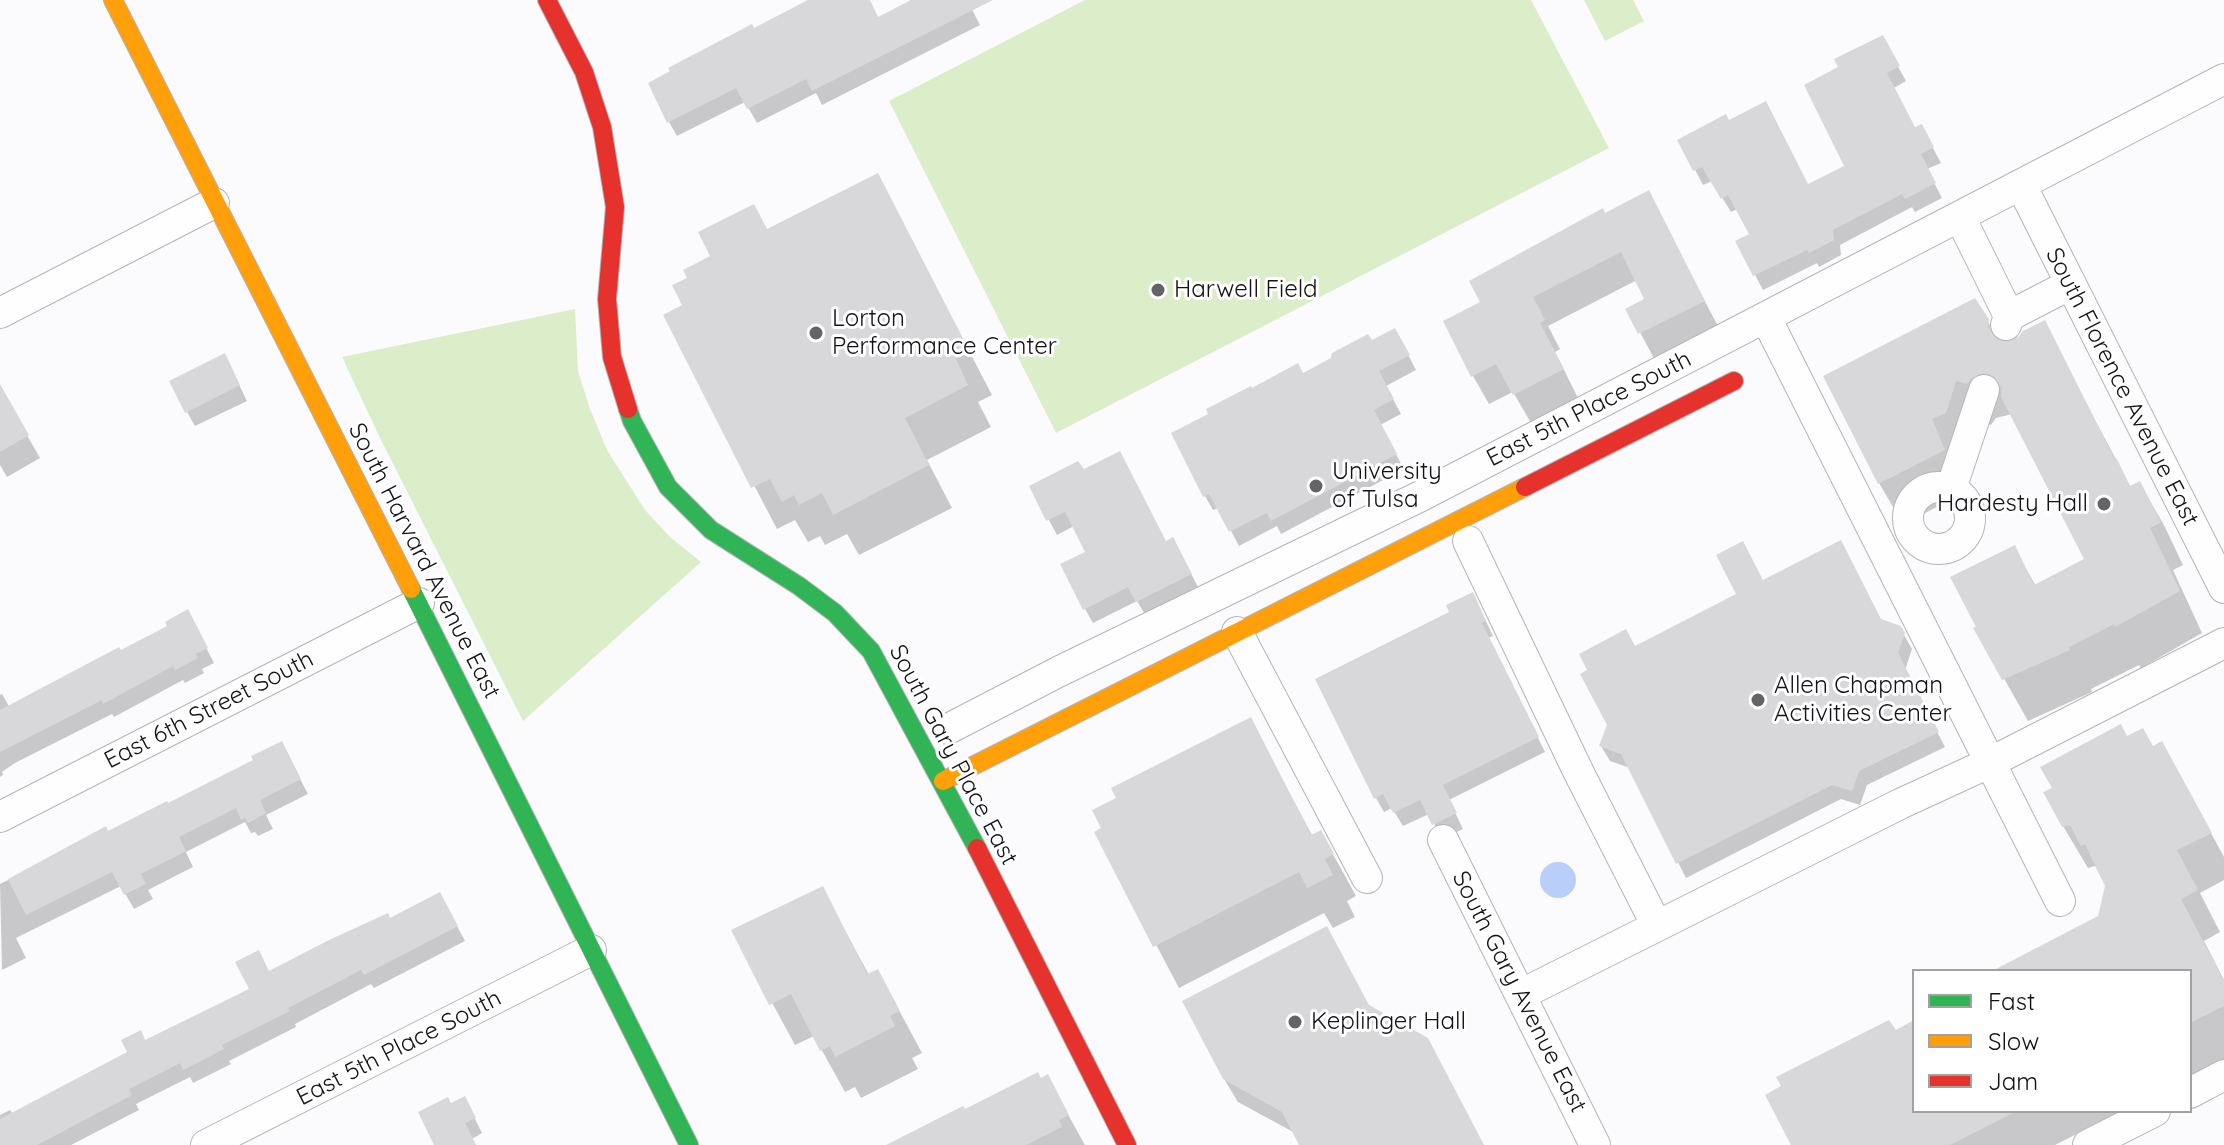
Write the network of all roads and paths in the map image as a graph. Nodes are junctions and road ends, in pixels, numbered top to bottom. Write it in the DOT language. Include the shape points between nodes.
graph roads {
  1 [pos="113,0"];
  2 [pos="555,3"];
  3 [pos="2224,79"];
  4 [pos="2021,185"];
  5 [pos="214,203"];
  6 [pos="1960,217"];
  7 [pos="2071,284"];
  8 [pos="0,313"];
  9 [pos="1766,318"];
  10 [pos="1734,381"];
  11 [pos="1984,390"];
  12 [pos="1951,489"];
  13 [pos="1911,534"];
  14 [pos="1468,541"];
  15 [pos="1882,550"];
  16 [pos="2224,588"];
  17 [pos="419,603"];
  18 [pos="1237,632"];
  19 [pos="2224,643"];
  20 [pos="948,729"];
  21 [pos="1989,763"];
  22 [pos="943,781"];
  23 [pos="0,817"];
  24 [pos="1443,840"];
  25 [pos="1367,878"];
  26 [pos="2060,901"];
  27 [pos="1657,926"];
  28 [pos="591,950"];
  29 [pos="1520,995"];
  30 [pos="2224,1075"];
  31 [pos="2192,1092"];
  32 [pos="2151,1113"];
  33 [pos="221,1142"];
  34 [pos="689,1145"];
  35 [pos="1127,1145"];
  36 [pos="1595,1145"];
  37 [pos="2088,1145"];
  1 -- 5 [label="street, South Harvard Avenue East"];
  2 -- 22 [label="street, South Gary Place East" via="594,98 611,167 615,207 607,299 610,342 632,421 668,487 711,530 835,613 871,651"];
  3 -- 4 [label="street, East 5th Place South"];
  4 -- 6 [label="street, East 5th Place South"];
  4 -- 7 [label="street, South Florence Avenue East"];
  5 -- 8 [label="street"];
  5 -- 17 [label="street, South Harvard Avenue East"];
  6 -- 7 [label="street" via="2008,320"];
  6 -- 9 [label="street, East 5th Place South"];
  7 -- 16 [label="street, South Florence Avenue East"];
  9 -- 15 [label="street"];
  9 -- 20 [label="street, East 5th Place South" via="1421,496"];
  10 -- 18 [label="street, East 5th Place South"];
  11 -- 12 [label="street"];
  12 -- 13 [label="street" via="1932,487 1915,497 1907,515"];
  12 -- 13 [label="street" via="1967,504 1966,535 1938,550"];
  13 -- 15 [label="street"];
  14 -- 27 [label="street"];
  15 -- 21 [label="street"];
  17 -- 23 [label="street, East 6th Street South"];
  17 -- 28 [label="street, South Harvard Avenue East"];
  18 -- 22 [label="street, East 5th Place South"];
  18 -- 25 [label="street"];
  19 -- 21 [label="street"];
  21 -- 26 [label="street"];
  21 -- 27 [label="street"];
  22 -- 35 [label="street, South Gary Place East"];
  24 -- 29 [label="street, South Gary Avenue East"];
  27 -- 29 [label="street"];
  28 -- 33 [label="street, East 5th Place South"];
  28 -- 34 [label="street, South Harvard Avenue East"];
  29 -- 36 [label="street, South Gary Avenue East"];
  30 -- 31 [label="street"];
  32 -- 37 [label="street"];
}
